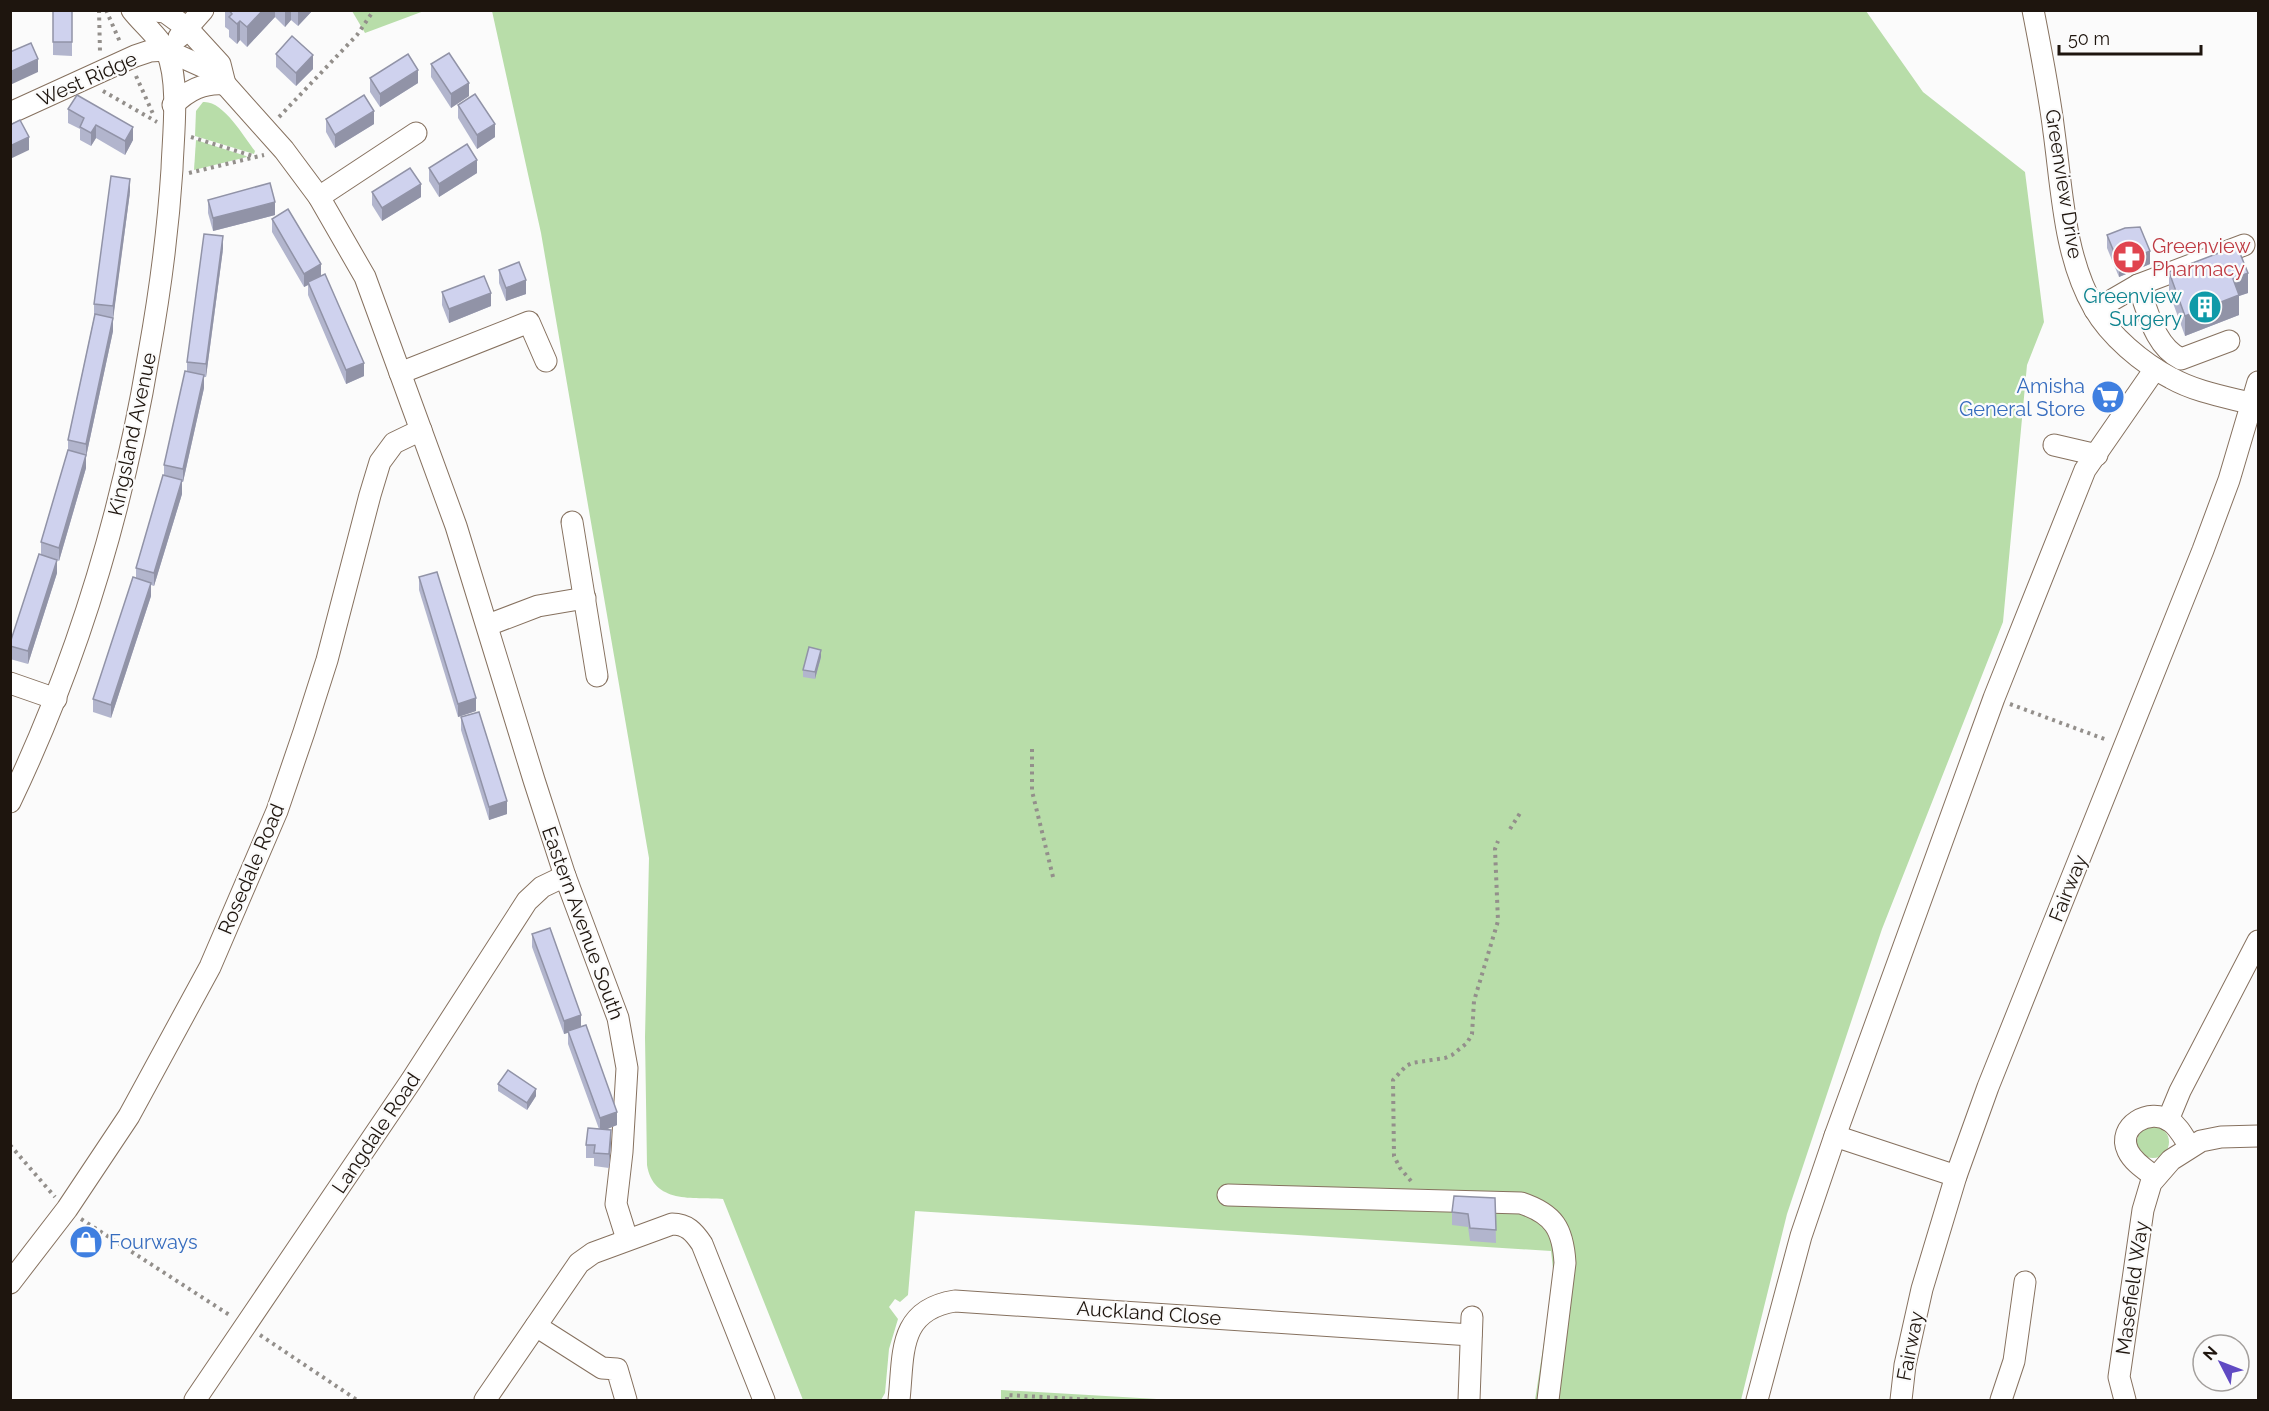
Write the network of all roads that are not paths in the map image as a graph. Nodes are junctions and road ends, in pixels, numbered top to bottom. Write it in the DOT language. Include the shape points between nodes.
graph roads {
  1 [pos="132,10"];
  2 [pos="145,10"];
  3 [pos="203,10"];
  4 [pos="2033,10"];
  5 [pos="187,28"];
  6 [pos="166,50"];
  7 [pos="225,84"];
  8 [pos="173,105"];
  9 [pos="10,113"];
  10 [pos="416,133"];
  11 [pos="319,197"];
  12 [pos="2244,245"];
  13 [pos="2138,285"];
  14 [pos="2095,310"];
  15 [pos="2229,341"];
  16 [pos="546,361"];
  17 [pos="2155,369"];
  18 [pos="400,373"];
  19 [pos="2259,382"];
  20 [pos="2253,404"];
  21 [pos="421,430"];
  22 [pos="2054,445"];
  23 [pos="2097,455"];
  24 [pos="572,522"];
  25 [pos="585,598"];
  26 [pos="488,625"];
  27 [pos="597,676"];
  28 [pos="10,683"];
  29 [pos="57,699"];
  30 [pos="10,802"];
  31 [pos="565,876"];
  32 [pos="2259,941"];
  33 [pos="2168,1120"];
  34 [pos="1835,1136"];
  35 [pos="2259,1136"];
  36 [pos="2190,1147"];
  37 [pos="1956,1176"];
  38 [pos="2155,1176"];
  39 [pos="1228,1195"];
  40 [pos="627,1239"];
  41 [pos="2025,1282"];
  42 [pos="10,1283"];
  43 [pos="536,1326"];
  44 [pos="195,1401"];
  45 [pos="486,1401"];
  46 [pos="626,1401"];
  47 [pos="764,1401"];
  48 [pos="899,1401"];
  49 [pos="1469,1401"];
  50 [pos="1548,1401"];
  51 [pos="1757,1401"];
  52 [pos="1900,1401"];
  53 [pos="2001,1401"];
  54 [pos="2125,1401"];
  1 -- 6 [label="street"];
  2 -- 5 [label="street" via="165,12"];
  3 -- 5 [label="street"];
  4 -- 14 [label="street, Greenview Drive" via="2066,221 2079,273"];
  5 -- 6 [label="street"];
  5 -- 7 [label="street" via="220,64"];
  6 -- 7 [label="street, Eastern Avenue South" via="206,69"];
  6 -- 8 [label="street, Kingsland Avenue" via="174,79"];
  6 -- 9 [label="street, West Ridge" via="135,56"];
  7 -- 8 [label="street" via="197,87"];
  7 -- 11 [label="street, Eastern Avenue South" via="284,150"];
  8 -- 29 [label="street, Kingsland Avenue" via="169,224 132,446 101,568"];
  10 -- 11 [label="street"];
  11 -- 18 [label="street, Eastern Avenue South" via="364,277"];
  12 -- 13 [label="street"];
  13 -- 14 [label="street"];
  13 -- 15 [label="street" via="2161,343 2171,354 2181,359"];
  14 -- 17 [label="street, Greenview Drive" via="2117,336"];
  16 -- 18 [label="street" via="529,322"];
  17 -- 20 [label="street, Greenview Drive" via="2186,385"];
  17 -- 23 [label="street"];
  18 -- 21 [label="street, Eastern Avenue South"];
  19 -- 20 [label="street, Fairway"];
  20 -- 37 [label="street, Fairway" via="2229,480"];
  21 -- 26 [label="street, Eastern Avenue South"];
  21 -- 42 [label="street, Rosedale Road" via="394,443 380,462 304,732 277,811 210,967 129,1116 67,1209"];
  22 -- 23 [label="street"];
  23 -- 34 [label="street" via="2085,470 1994,698"];
  24 -- 25 [label="street"];
  25 -- 26 [label="street" via="538,606"];
  25 -- 27 [label="street"];
  26 -- 31 [label="street, Eastern Avenue South"];
  28 -- 29 [label="street"];
  29 -- 30 [label="street, Kingsland Avenue"];
  31 -- 40 [label="street, Eastern Avenue South" via="618,1017 627,1068 616,1204"];
  31 -- 44 [label="street, Langdale Road" via="542,887 527,901"];
  32 -- 33 [label="street"];
  33 -- 36 [label="street"];
  33 -- 38 [label="street" via="2154,1115 2140,1119 2127,1137 2132,1157"];
  34 -- 37 [label="street"];
  34 -- 51 [label="street" via="1801,1236"];
  35 -- 36 [label="street, Masefield Way" via="2211,1139"];
  36 -- 38 [label="street, Masefield Way"];
  37 -- 52 [label="street, Fairway" via="1912,1326"];
  38 -- 54 [label="street, Masefield Way" via="2144,1201 2119,1377"];
  39 -- 50 [label="street" via="1521,1203 1536,1208 1557,1227 1564,1243 1565,1263"];
  40 -- 43 [label="street" via="593,1252 579,1263"];
  40 -- 47 [label="street" via="672,1224 684,1226 696,1235"];
  41 -- 53 [label="street" via="2014,1361"];
  43 -- 45 [label="street"];
  43 -- 46 [label="street" via="602,1368 618,1369"];
  48 -- 49 [label="street, Auckland Close" via="903,1352 914,1323 932,1307 955,1301 1471,1335"];
}
